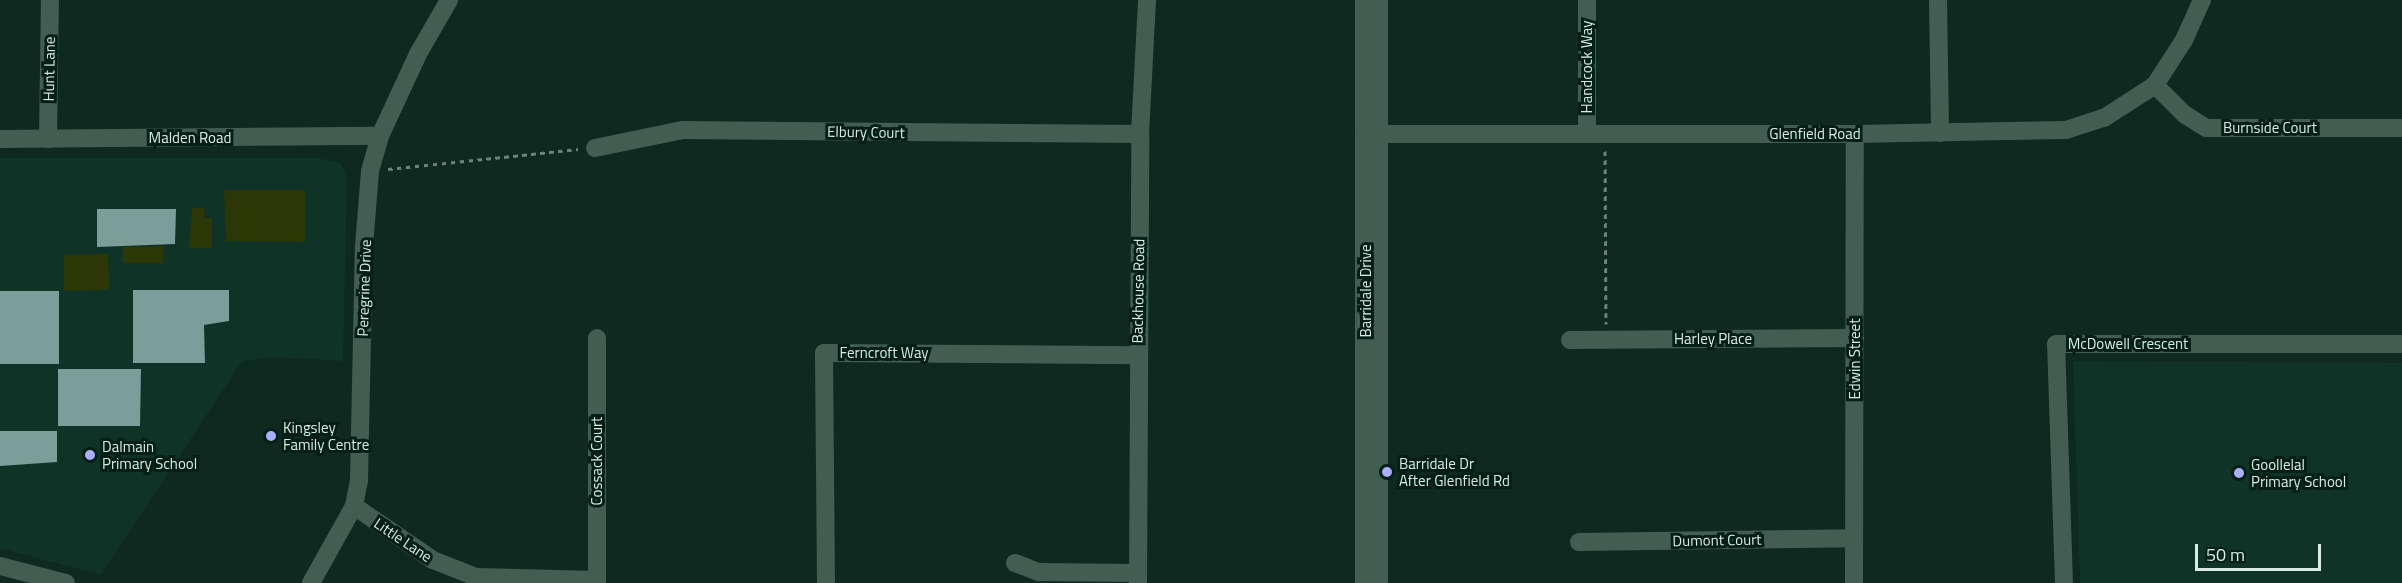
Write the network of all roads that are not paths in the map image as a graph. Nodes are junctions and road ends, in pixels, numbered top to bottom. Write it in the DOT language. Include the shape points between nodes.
graph roads {
  1 [pos="50,0"];
  2 [pos="449,0"];
  3 [pos="1147,0"];
  4 [pos="1364,0"];
  5 [pos="1379,0"];
  6 [pos="1587,0"];
  7 [pos="1938,0"];
  8 [pos="2197,2"];
  9 [pos="2155,85"];
  10 [pos="2402,128"];
  11 [pos="1940,133"];
  12 [pos="1140,134"];
  13 [pos="1373,134"];
  14 [pos="1596,134"];
  15 [pos="1855,134"];
  16 [pos="380,136"];
  17 [pos="0,139"];
  18 [pos="48,139"];
  19 [pos="595,148"];
  20 [pos="597,338"];
  21 [pos="1855,338"];
  22 [pos="1570,340"];
  23 [pos="2402,344"];
  24 [pos="1138,355"];
  25 [pos="354,507"];
  26 [pos="1854,538"];
  27 [pos="1579,542"];
  28 [pos="1015,563"];
  29 [pos="0,566"];
  30 [pos="1138,578"];
  31 [pos="597,582"];
  32 [pos="66,583"];
  33 [pos="311,583"];
  34 [pos="826,583"];
  35 [pos="1364,583"];
  36 [pos="1379,583"];
  37 [pos="1854,583"];
  38 [pos="2064,583"];
  1 -- 18 [label="street, Hunt Lane"];
  2 -- 16 [label="street, Peregrine Drive" via="418,54"];
  3 -- 12 [label="street, Backhouse Road"];
  4 -- 13 [label="street, Barridale Drive"];
  5 -- 13 [label="street, Barridale Drive"];
  6 -- 14 [label="street, Handcock Way"];
  7 -- 11 [label="street"];
  8 -- 9 [label="street, Glenfield Road" via="2184,40"];
  9 -- 10 [label="street, Burnside Court" via="2184,114 2206,128"];
  9 -- 11 [label="street, Glenfield Road" via="2103,118 2067,130"];
  11 -- 15 [label="street, Glenfield Road"];
  12 -- 19 [label="street, Elbury Court" via="683,130"];
  12 -- 24 [label="street, Backhouse Road"];
  13 -- 14 [label="street, Glenfield Road"];
  13 -- 35 [label="street, Barridale Drive"];
  13 -- 36 [label="street, Barridale Drive"];
  14 -- 15 [label="street, Glenfield Road"];
  15 -- 21 [label="street, Edwin Street"];
  16 -- 18 [label="street, Malden Road"];
  16 -- 25 [label="street, Peregrine Drive" via="370,171 364,246 359,480"];
  17 -- 18 [label="street, Malden Road"];
  20 -- 31 [label="street, Cossack Court"];
  21 -- 22 [label="street, Harley Place"];
  21 -- 26 [label="street, Edwin Street"];
  23 -- 38 [label="street, McDowell Crescent" via="2056,344"];
  24 -- 30 [label="street, Backhouse Road"];
  24 -- 34 [label="street, Ferncroft Way" via="824,353"];
  25 -- 31 [label="street, Little Lane" via="433,560 476,577"];
  25 -- 33 [label="street, Peregrine Drive"];
  26 -- 27 [label="street, Dumont Court"];
  26 -- 37 [label="street, Edwin Street"];
  28 -- 30 [label="street" via="1039,572"];
  29 -- 32 [label="street"];
}
